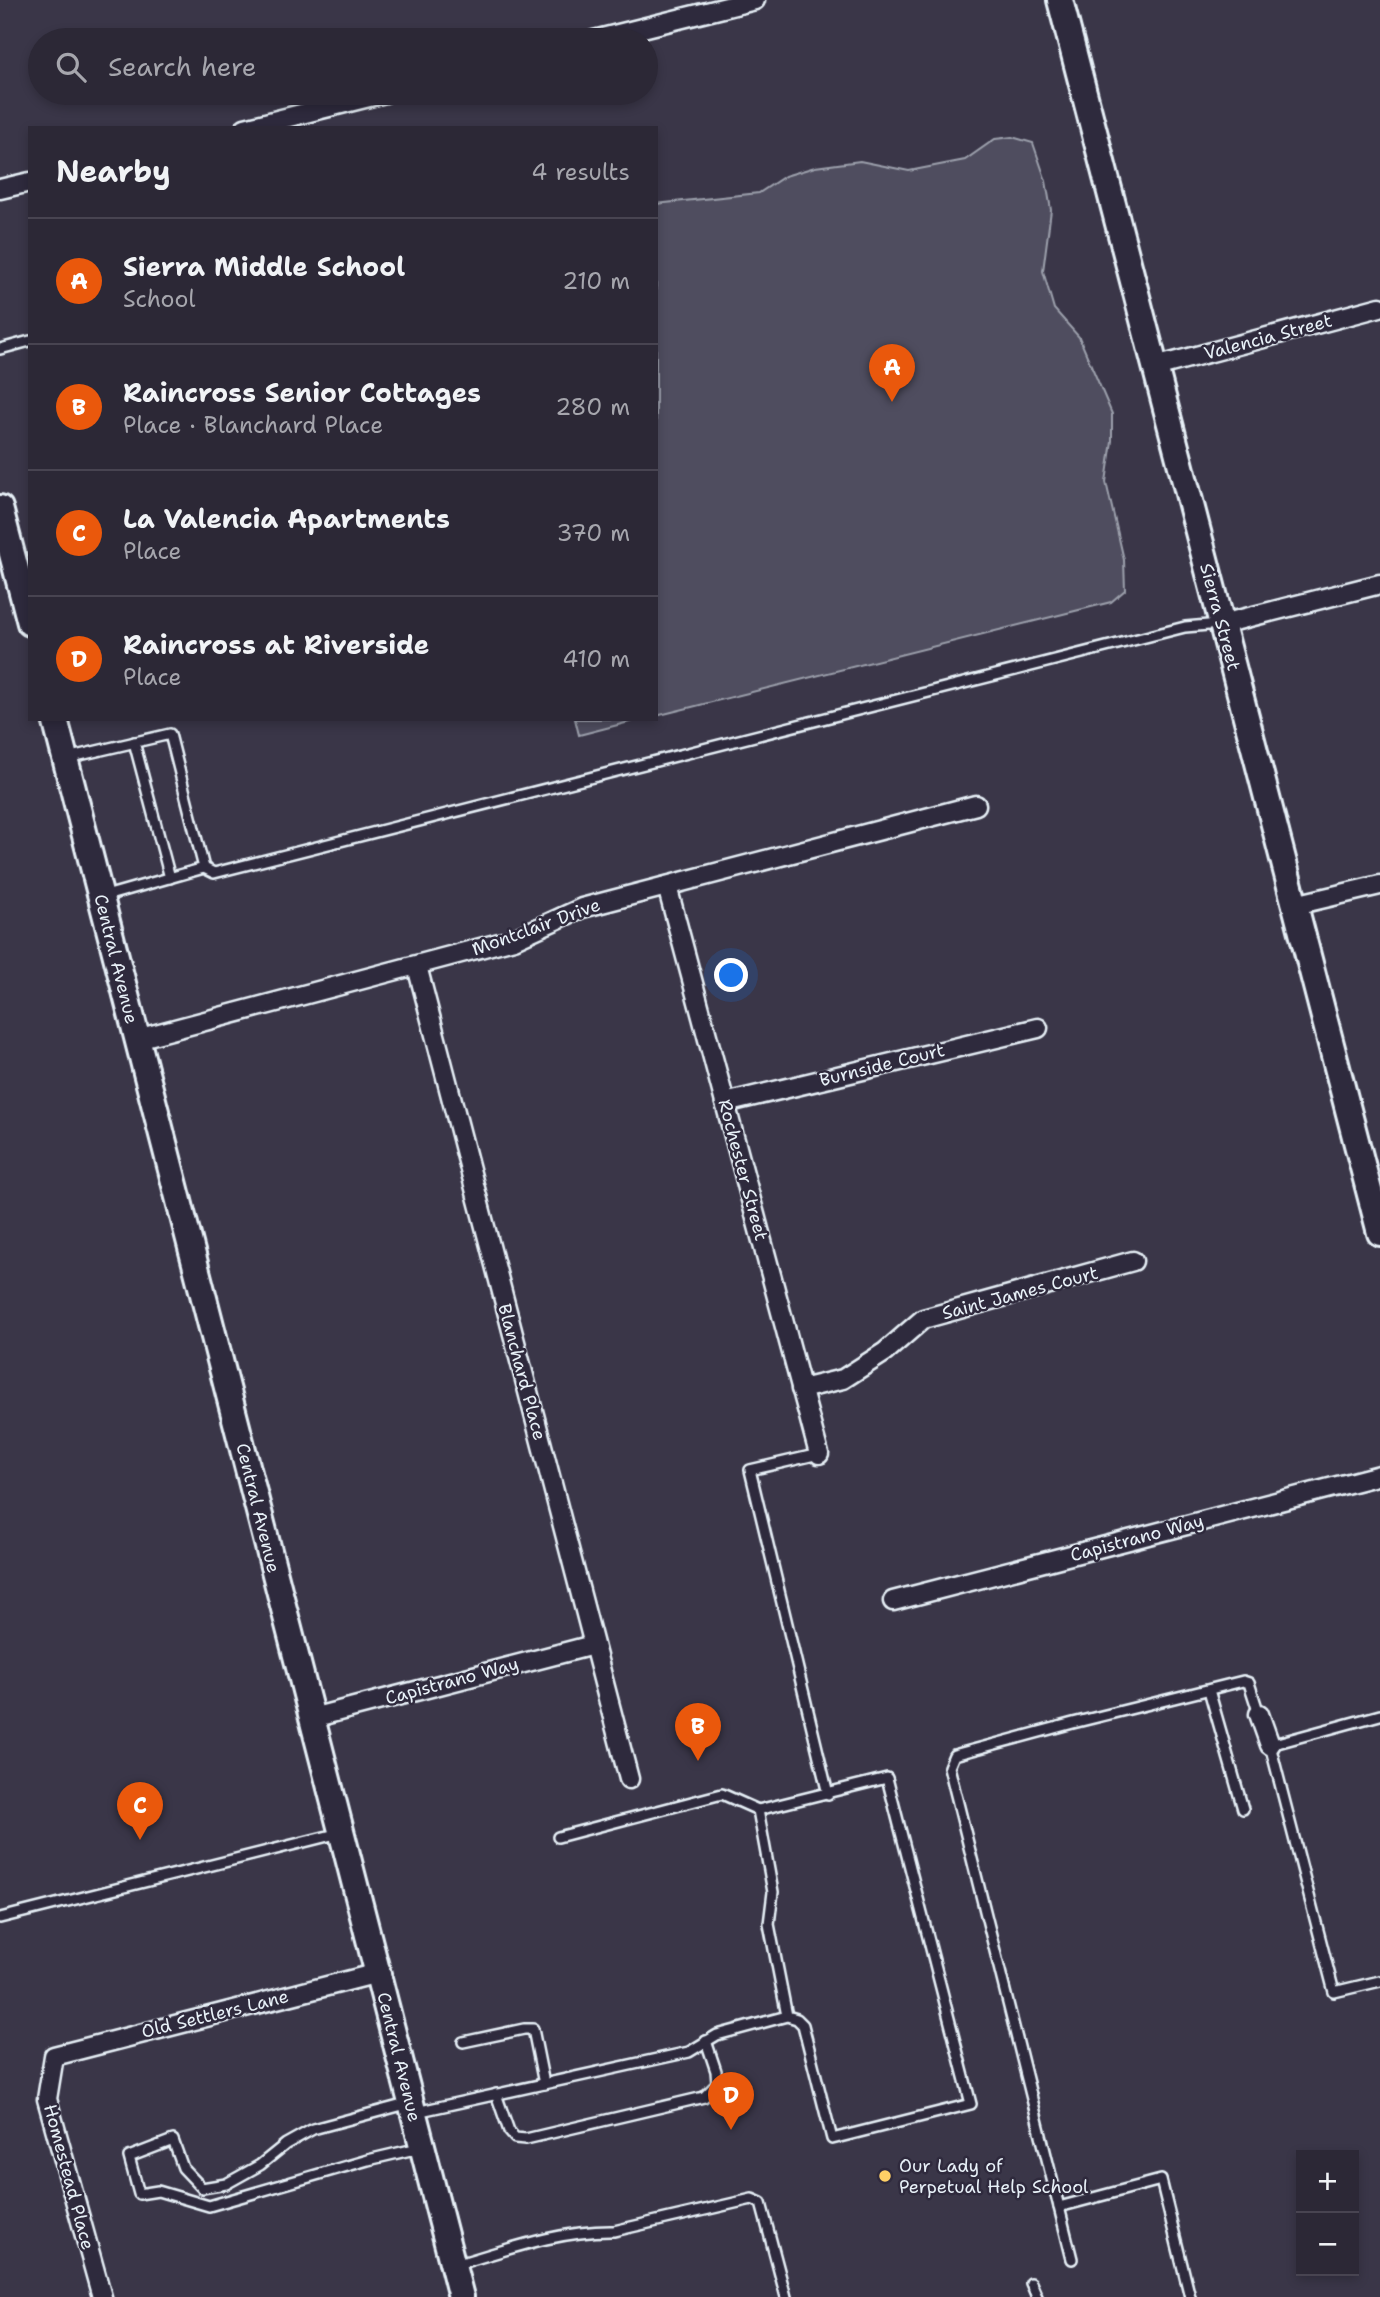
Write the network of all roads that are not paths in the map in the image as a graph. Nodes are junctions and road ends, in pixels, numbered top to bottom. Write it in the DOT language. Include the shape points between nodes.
graph roads {
  1 [pos="755,0"];
  2 [pos="1060,0"];
  3 [pos="642,28"];
  4 [pos="337,105"];
  5 [pos="253,126"];
  6 [pos="28,182"];
  7 [pos="0,189"];
  8 [pos="1380,307"];
  9 [pos="28,344"];
  10 [pos="0,349"];
  11 [pos="1155,368"];
  12 [pos="0,508"];
  13 [pos="1380,584"];
  14 [pos="28,612"];
  15 [pos="1222,624"];
  16 [pos="56,721"];
  17 [pos="134,742"];
  18 [pos="65,758"];
  19 [pos="976,805"];
  20 [pos="204,869"];
  21 [pos="170,878"];
  22 [pos="1380,884"];
  23 [pos="667,886"];
  24 [pos="100,898"];
  25 [pos="1295,905"];
  26 [pos="417,966"];
  27 [pos="1038,1028"];
  28 [pos="137,1039"];
  29 [pos="725,1103"];
  30 [pos="1374,1185"];
  31 [pos="1380,1234"];
  32 [pos="1133,1261"];
  33 [pos="801,1389"];
  34 [pos="819,1454"];
  35 [pos="1380,1475"];
  36 [pos="893,1601"];
  37 [pos="593,1645"];
  38 [pos="1209,1690"];
  39 [pos="1259,1714"];
  40 [pos="1380,1715"];
  41 [pos="312,1718"];
  42 [pos="1269,1745"];
  43 [pos="628,1779"];
  44 [pos="828,1794"];
  45 [pos="1242,1809"];
  46 [pos="758,1810"];
  47 [pos="342,1833"];
  48 [pos="558,1837"];
  49 [pos="0,1918"];
  50 [pos="378,1973"];
  51 [pos="1380,1981"];
  52 [pos="787,2017"];
  53 [pos="706,2041"];
  54 [pos="463,2042"];
  55 [pos="54,2056"];
  56 [pos="544,2084"];
  57 [pos="496,2094"];
  58 [pos="413,2108"];
  59 [pos="423,2147"];
  60 [pos="1059,2207"];
  61 [pos="1072,2259"];
  62 [pos="453,2266"];
  63 [pos="1031,2283"];
  64 [pos="102,2297"];
  65 [pos="461,2297"];
  66 [pos="786,2297"];
  67 [pos="1037,2297"];
  68 [pos="1190,2297"];
  1 -- 3 [label="street"];
  2 -- 11 [label="main road, Sierra Street"];
  4 -- 5 [label="street"];
  6 -- 7 [label="street"];
  8 -- 11 [label="street, Valencia Street"];
  9 -- 10 [label="lane"];
  11 -- 15 [label="main road, Sierra Street"];
  12 -- 14 [label="main road" via="18,559"];
  13 -- 15 [label="street"];
  15 -- 20 [label="lane" via="1172,630 214,873"];
  15 -- 25 [label="main road, Sierra Street"];
  16 -- 18 [label="main road, Central Avenue"];
  17 -- 18 [label="lane"];
  17 -- 20 [label="lane" via="170,734"];
  17 -- 21 [label="lane"];
  18 -- 24 [label="main road, Central Avenue"];
  19 -- 23 [label="street, Montclair Drive"];
  20 -- 21 [label="lane"];
  21 -- 24 [label="lane"];
  22 -- 25 [label="street"];
  23 -- 26 [label="street, Montclair Drive" via="582,908 514,939"];
  23 -- 29 [label="street, Rochester Street"];
  24 -- 28 [label="main road, Central Avenue"];
  25 -- 30 [label="main road, Sierra Street"];
  26 -- 28 [label="street, Montclair Drive"];
  26 -- 37 [label="street, Blanchard Place"];
  27 -- 29 [label="street, Burnside Court"];
  28 -- 41 [label="main road, Central Avenue"];
  29 -- 33 [label="street, Rochester Street"];
  30 -- 31 [label="main road, Sierra Street"];
  32 -- 33 [label="street, Saint James Court" via="923,1319 885,1352 843,1379"];
  33 -- 34 [label="street, Rochester Street"];
  34 -- 44 [label="lane" via="750,1470"];
  35 -- 36 [label="street, Capistrano Way"];
  37 -- 41 [label="street, Capistrano Way"];
  37 -- 43 [label="street, Blanchard Place"];
  38 -- 39 [label="lane" via="1250,1683"];
  38 -- 45 [label="lane"];
  38 -- 60 [label="lane" via="954,1755 949,1767"];
  39 -- 42 [label="street"];
  40 -- 42 [label="lane"];
  41 -- 47 [label="main road, Central Avenue"];
  42 -- 51 [label="lane" via="1334,1992"];
  44 -- 46 [label="lane"];
  44 -- 52 [label="lane" via="887,1778 971,2104 832,2138 803,2025"];
  46 -- 48 [label="lane" via="722,1794"];
  46 -- 52 [label="lane" via="774,1892 769,1924"];
  47 -- 49 [label="lane"];
  47 -- 50 [label="main road, Central Avenue"];
  50 -- 55 [label="street, Old Settlers Lane"];
  50 -- 58 [label="main road, Central Avenue"];
  52 -- 53 [label="lane"];
  53 -- 56 [label="lane" via="690,2052"];
  53 -- 57 [label="lane" via="717,2084 704,2097 526,2139 515,2138 509,2131"];
  54 -- 56 [label="lane" via="533,2029"];
  55 -- 64 [label="street, Homestead Place" via="47,2099"];
  56 -- 57 [label="lane"];
  57 -- 58 [label="lane"];
  58 -- 59 [label="main road, Central Avenue"];
  58 -- 59 [label="lane" via="313,2129 226,2184 202,2188 183,2168 173,2140 129,2157 139,2194 158,2191 209,2206"];
  59 -- 62 [label="main road, Central Avenue"];
  60 -- 61 [label="lane"];
  60 -- 68 [label="lane" via="1161,2180"];
  62 -- 65 [label="main road, Central Avenue"];
  62 -- 66 [label="lane" via="536,2242 614,2231 752,2199 761,2203"];
  63 -- 67 [label="lane"];
}
